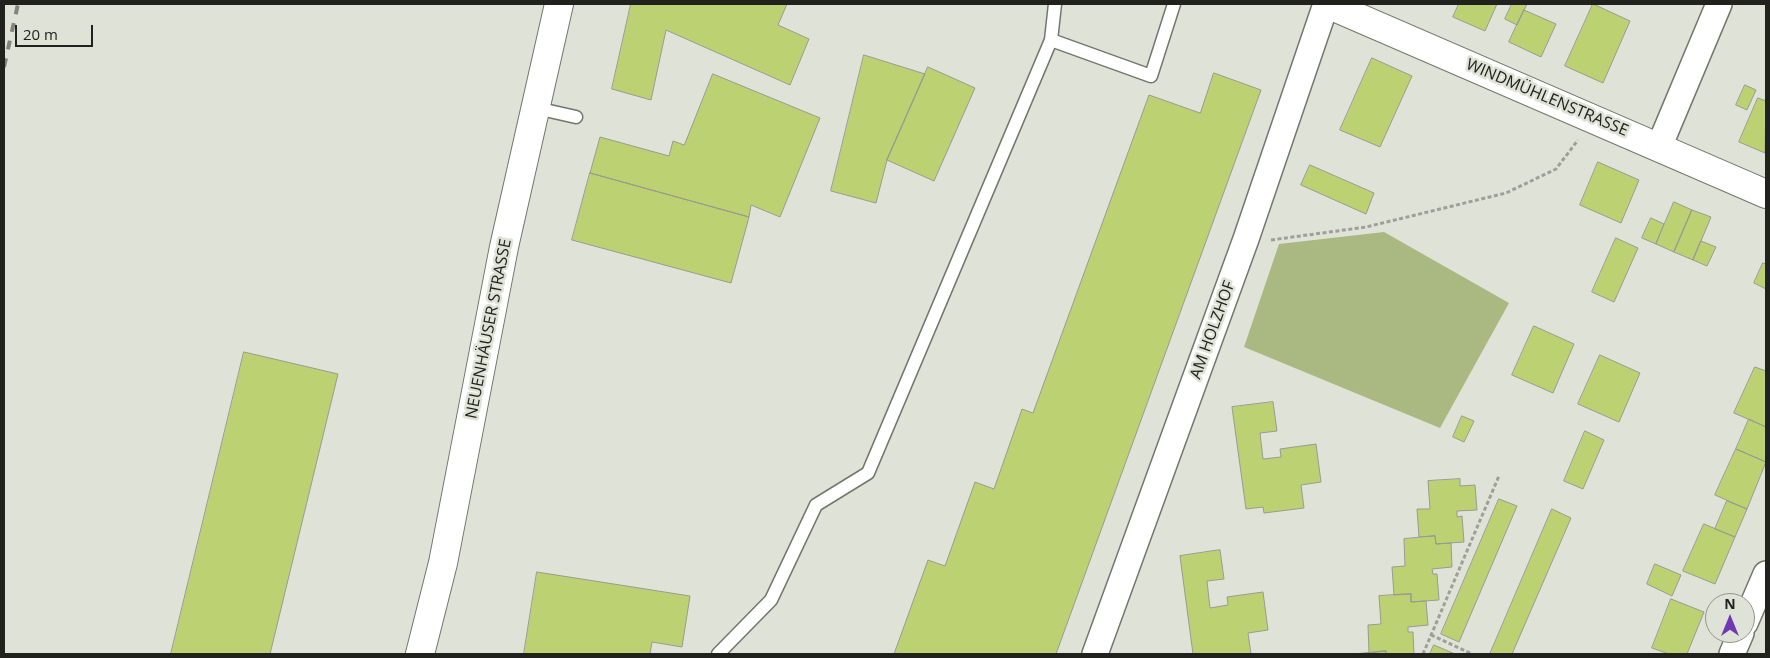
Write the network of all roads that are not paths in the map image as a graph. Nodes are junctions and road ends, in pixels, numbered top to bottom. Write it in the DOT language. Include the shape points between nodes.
graph roads {
  1 [pos="559,4"];
  2 [pos="1055,4"];
  3 [pos="1174,4"];
  4 [pos="1326,4"];
  5 [pos="1719,4"];
  6 [pos="1051,40"];
  7 [pos="536,108"];
  8 [pos="576,118"];
  9 [pos="1659,147"];
  10 [pos="1766,194"];
  11 [pos="1766,577"];
  12 [pos="1755,601"];
  13 [pos="420,654"];
  14 [pos="718,654"];
  15 [pos="1095,654"];
  1 -- 7 [label="street, NEUENHÄUSER STRASSE"];
  2 -- 6 [label="lane"];
  3 -- 6 [label="lane" via="1151,76"];
  4 -- 9 [label="street, WINDMÜHLENSTRASSE"];
  4 -- 15 [label="street, AM HOLZHOF" via="1246,239"];
  5 -- 9 [label="street"];
  6 -- 14 [label="lane" via="868,472 816,505 771,600"];
  7 -- 8 [label="lane"];
  7 -- 13 [label="street, NEUENHÄUSER STRASSE" via="504,247 443,563"];
  9 -- 10 [label="street, WINDMÜHLENSTRASSE"];
  11 -- 12 [label="street"];
}
